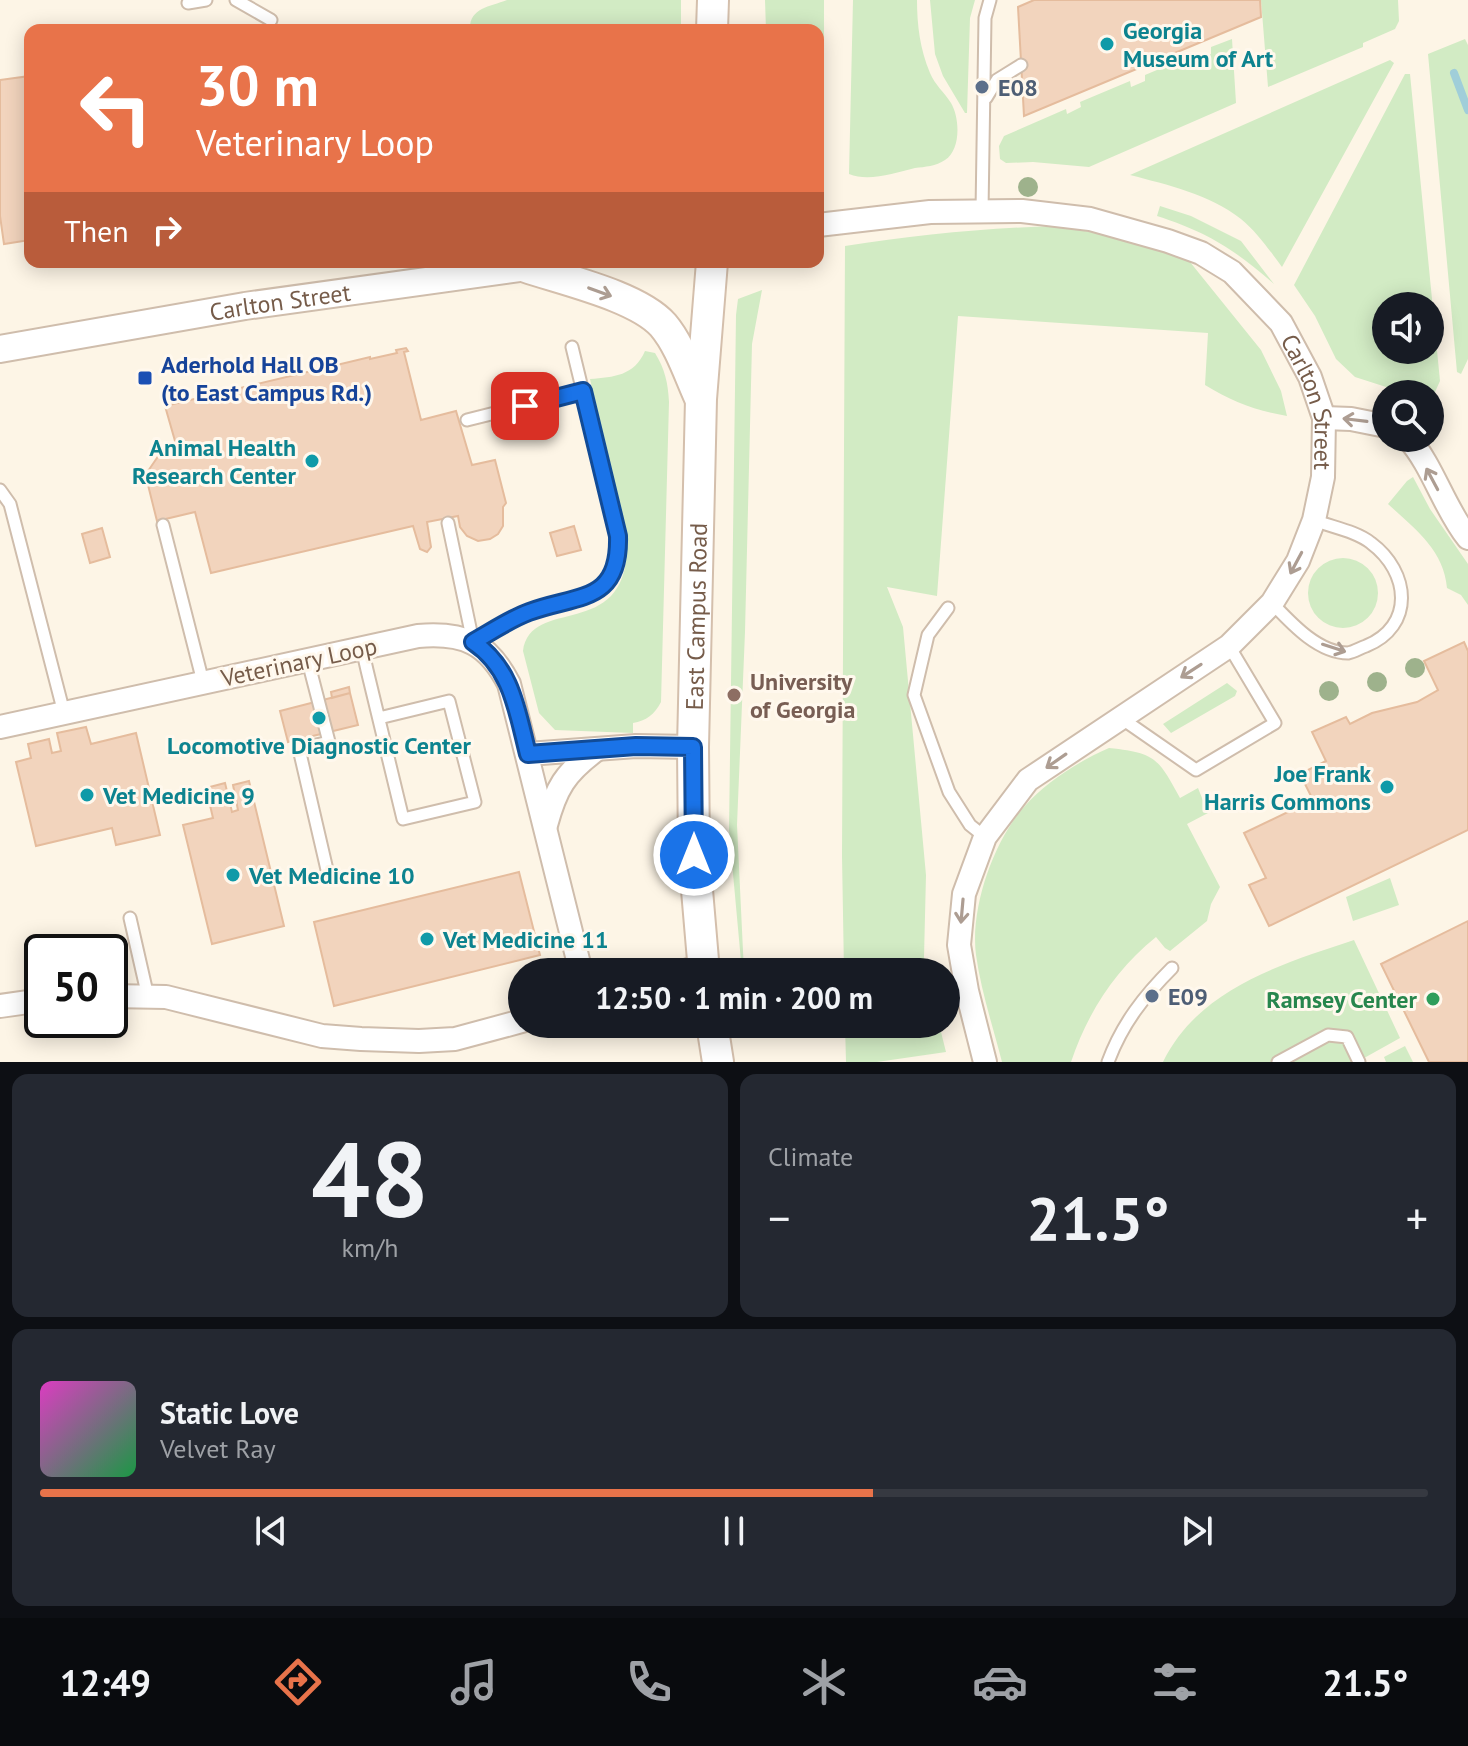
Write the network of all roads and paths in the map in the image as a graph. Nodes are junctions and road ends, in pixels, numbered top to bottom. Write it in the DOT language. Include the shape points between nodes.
graph roads {
  1 [pos="206,0"];
  2 [pos="236,0"];
  3 [pos="713,0"];
  4 [pos="990,0"];
  5 [pos="188,3"];
  6 [pos="271,20"];
  7 [pos="712,24"];
  8 [pos="1021,65"];
  9 [pos="984,106"];
  10 [pos="982,211"];
  11 [pos="824,224"];
  12 [pos="519,268"];
  13 [pos="529,268"];
  14 [pos="712,268"];
  15 [pos="572,347"];
  16 [pos="0,349"];
  17 [pos="583,391"];
  18 [pos="701,399"];
  19 [pos="1324,418"];
  20 [pos="467,420"];
  21 [pos="1372,423"];
  22 [pos="1418,452"];
  23 [pos="0,490"];
  24 [pos="1314,520"];
  25 [pos="448,523"];
  26 [pos="163,525"];
  27 [pos="1468,538"];
  28 [pos="1272,603"];
  29 [pos="948,608"];
  30 [pos="473,642"];
  31 [pos="1229,646"];
  32 [pos="362,648"];
  33 [pos="308,661"];
  34 [pos="203,682"];
  35 [pos="64,713"];
  36 [pos="1120,717"];
  37 [pos="379,718"];
  38 [pos="0,727"];
  39 [pos="693,747"];
  40 [pos="597,749"];
  41 [pos="528,754"];
  42 [pos="546,826"];
  43 [pos="985,837"];
  44 [pos="328,874"];
  45 [pos="130,918"];
  46 [pos="578,958"];
  47 [pos="696,958"];
  48 [pos="1172,968"];
  49 [pos="128,996"];
  50 [pos="148,997"];
  51 [pos="24,1003"];
  52 [pos="0,1006"];
  53 [pos="508,1025"];
  54 [pos="714,1038"];
  55 [pos="718,1062"];
  56 [pos="985,1062"];
  57 [pos="1108,1062"];
  58 [pos="1278,1062"];
  59 [pos="1359,1062"];
  1 -- 5 [label="lane"];
  2 -- 6 [label="lane"];
  3 -- 7 [label="main road"];
  4 -- 9 [label="lane"];
  8 -- 9 [label="lane" via="997,80"];
  9 -- 10 [label="lane"];
  10 -- 11 [label="street, Carlton Street"];
  10 -- 19 [label="street, Carlton Street" via="1090,219 1201,253 1232,272 1281,323 1310,377"];
  12 -- 16 [label="street, Carlton Street" via="245,306"];
  13 -- 18 [label="main road, one-way" via="644,308 664,326"];
  14 -- 18 [label="main road, East Campus Road"];
  15 -- 17 [label="lane"];
  17 -- 20 [label="lane"];
  17 -- 30 [label="lane" via="618,536 611,577 590,595 528,612"];
  18 -- 39 [label="main road, East Campus Road"];
  21 -- 19 [label="street, one-way"];
  19 -- 24 [label="street, Carlton Street" via="1323,477"];
  27 -- 22 [label="street, one-way"];
  23 -- 35 [label="lane" via="10,504"];
  24 -- 28 [label="street, Carlton Street, one-way" via="1298,561"];
  28 -- 24 [label="lane, one-way" via="1315,641 1350,653 1378,641 1398,617 1403,592 1380,553 1370,542"];
  25 -- 30 [label="lane"];
  26 -- 34 [label="lane"];
  28 -- 31 [label="street, Carlton Street"];
  29 -- 43 [label="lane" via="928,635 914,695 949,792 970,825"];
  30 -- 32 [label="street, Veterinary Loop" via="441,634"];
  30 -- 41 [label="street" via="493,659 509,684"];
  31 -- 36 [label="street, Carlton Street, one-way"];
  31 -- 36 [label="lane" via="1275,723 1196,770"];
  32 -- 33 [label="street, Veterinary Loop"];
  32 -- 37 [label="lane"];
  33 -- 34 [label="street, Veterinary Loop"];
  33 -- 44 [label="lane" via="329,742 299,749"];
  34 -- 35 [label="street, Veterinary Loop"];
  35 -- 38 [label="street, Veterinary Loop"];
  36 -- 43 [label="street, Carlton Street, one-way" via="1028,780"];
  37 -- 37 [label="lane" via="403,819 475,802 449,701"];
  39 -- 40 [label="street"];
  39 -- 47 [label="main road, East Campus Road"];
  40 -- 41 [label="street"];
  40 -- 42 [label="street" via="562,781"];
  41 -- 42 [label="street"];
  42 -- 46 [label="street"];
  43 -- 56 [label="street, Carlton Street, one-way" via="964,894 959,945"];
  45 -- 50 [label="lane"];
  48 -- 57 [label="lane" via="1143,998"];
  49 -- 50 [label="street"];
  50 -- 53 [label="street" via="322,1036 455,1039"];
  51 -- 52 [label="street"];
  54 -- 55 [label="main road"];
  58 -- 59 [label="lane" via="1328,1035 1347,1037"];
}
